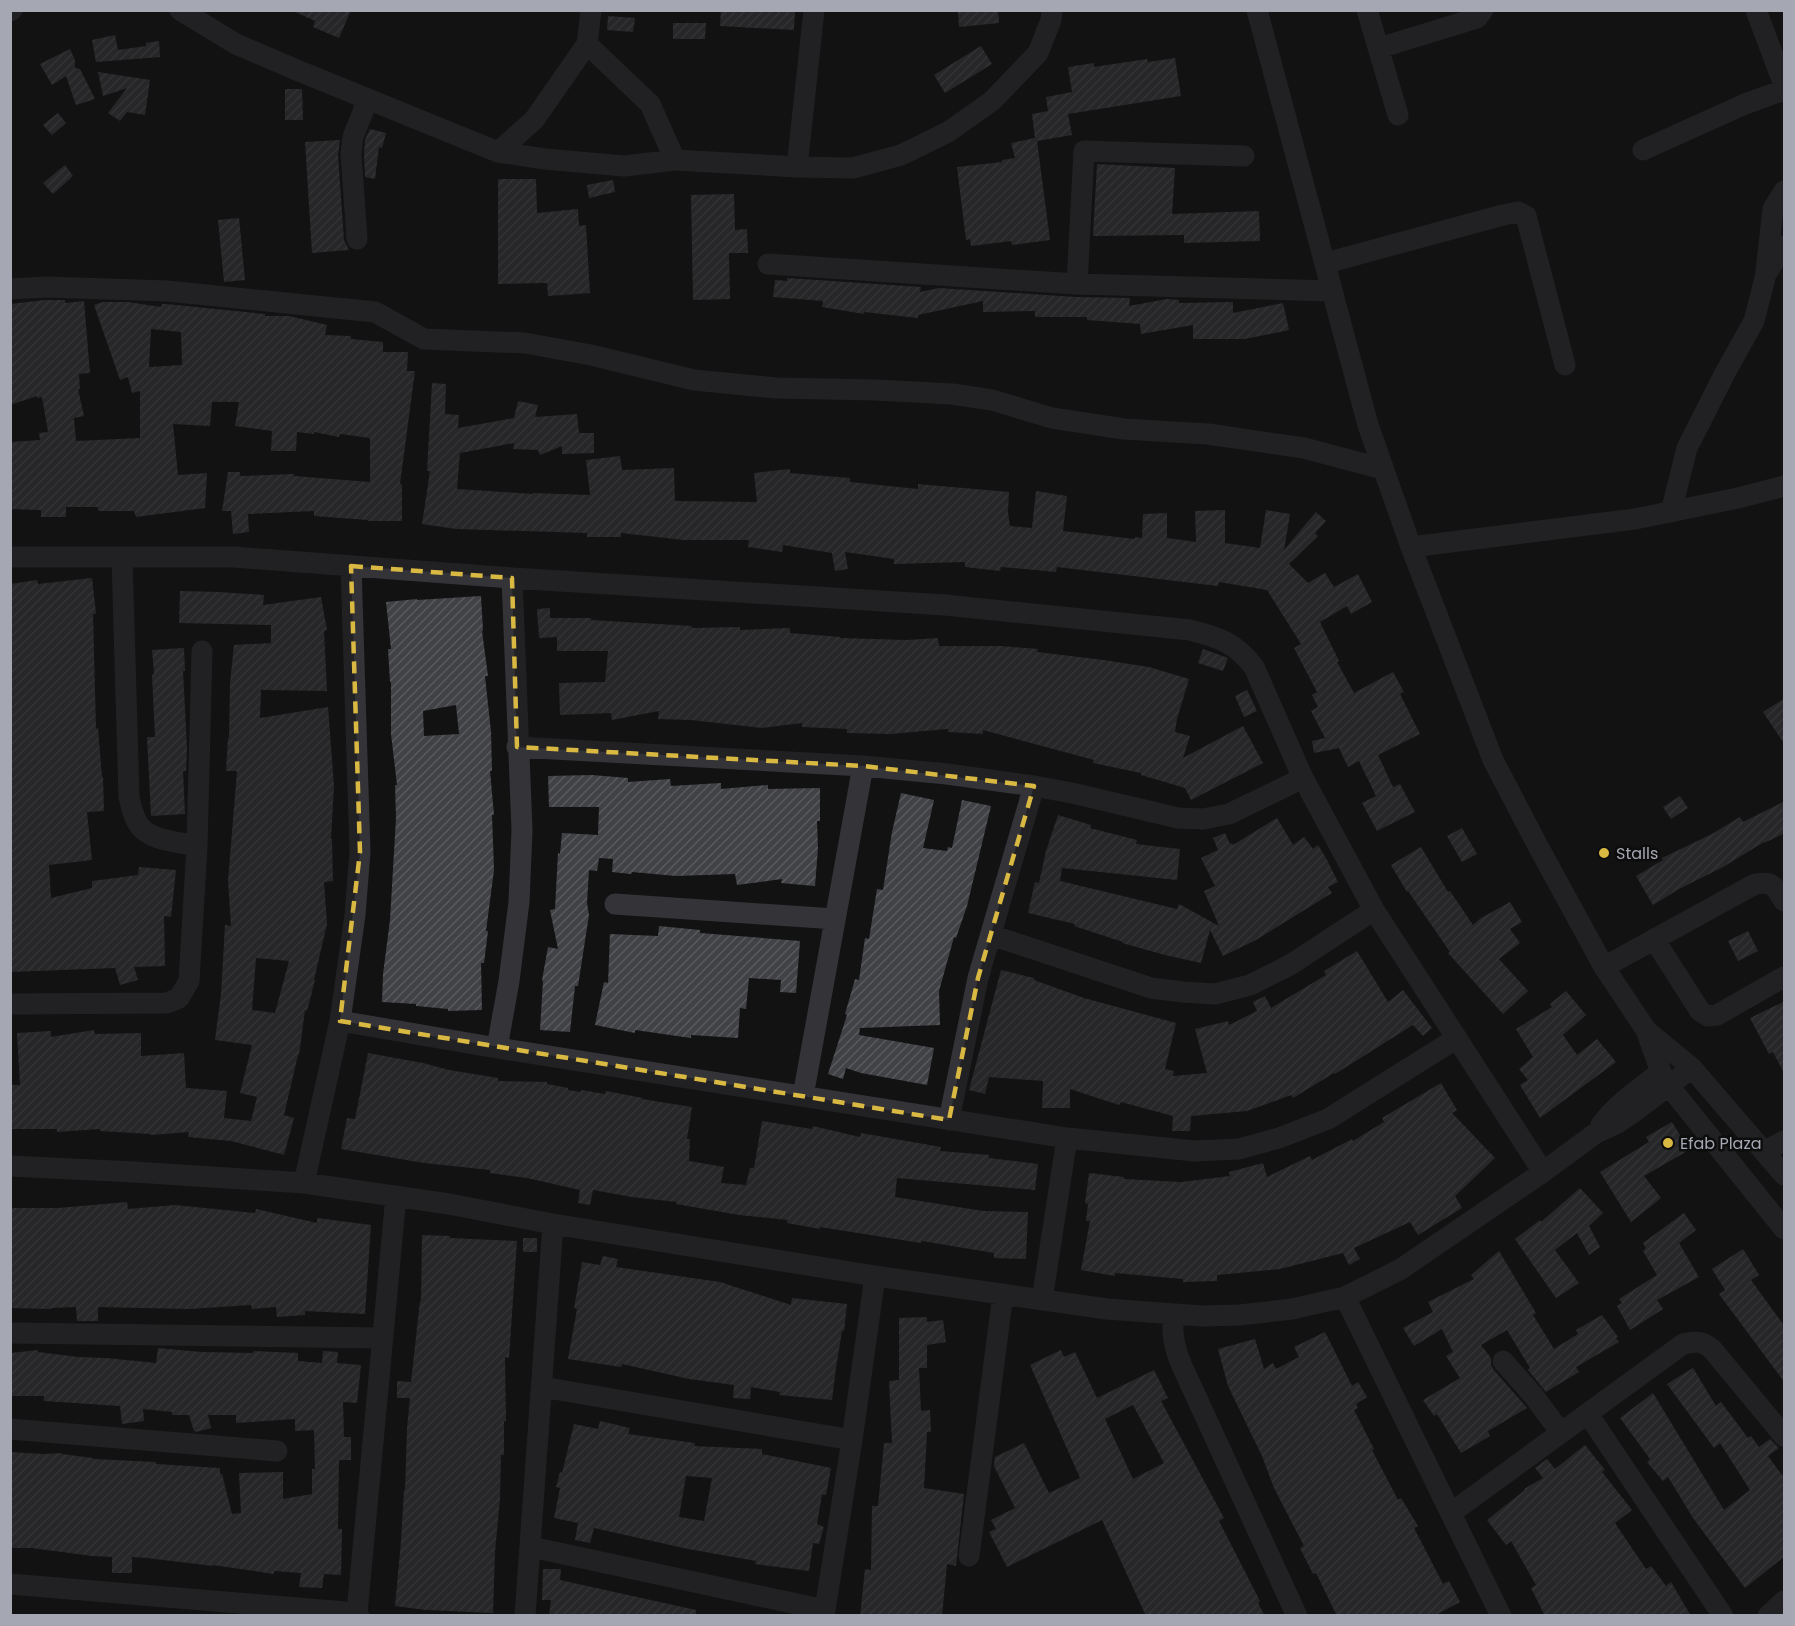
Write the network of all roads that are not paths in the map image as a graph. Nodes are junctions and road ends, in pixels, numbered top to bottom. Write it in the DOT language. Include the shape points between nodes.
graph roads {
  1 [pos="180,10"];
  2 [pos="591,10"];
  3 [pos="814,10"];
  4 [pos="1052,10"];
  5 [pos="1367,10"];
  6 [pos="1483,10"];
  7 [pos="1756,10"];
  8 [pos="1264,12"];
  9 [pos="587,44"];
  10 [pos="1379,48"];
  11 [pos="1785,88"];
  12 [pos="368,99"];
  13 [pos="1398,115"];
  14 [pos="1643,150"];
  15 [pos="498,152"];
  16 [pos="1244,156"];
  17 [pos="675,160"];
  18 [pos="797,167"];
  19 [pos="1785,191"];
  20 [pos="357,238"];
  21 [pos="1785,246"];
  22 [pos="1326,263"];
  23 [pos="768,264"];
  24 [pos="1766,274"];
  25 [pos="1077,284"];
  26 [pos="10,289"];
  27 [pos="1332,291"];
  28 [pos="1565,365"];
  29 [pos="1383,469"];
  30 [pos="1785,486"];
  31 [pos="1671,512"];
  32 [pos="1411,547"];
  33 [pos="10,557"];
  34 [pos="122,557"];
  35 [pos="351,566"];
  36 [pos="512,578"];
  37 [pos="202,651"];
  38 [pos="517,747"];
  39 [pos="863,766"];
  40 [pos="1303,778"];
  41 [pos="1034,786"];
  42 [pos="197,846"];
  43 [pos="1785,901"];
  44 [pos="615,904"];
  45 [pos="1374,910"];
  46 [pos="835,919"];
  47 [pos="992,935"];
  48 [pos="1654,939"];
  49 [pos="1604,967"];
  50 [pos="1785,977"];
  51 [pos="10,1004"];
  52 [pos="340,1021"];
  53 [pos="1646,1030"];
  54 [pos="1456,1038"];
  55 [pos="497,1048"];
  56 [pos="1692,1068"];
  57 [pos="1665,1079"];
  58 [pos="803,1096"];
  59 [pos="949,1120"];
  60 [pos="1067,1138"];
  61 [pos="1785,1141"];
  62 [pos="1765,1151"];
  63 [pos="10,1167"];
  64 [pos="1543,1172"];
  65 [pos="1785,1175"];
  66 [pos="304,1183"];
  67 [pos="396,1196"];
  68 [pos="553,1224"];
  69 [pos="1785,1229"];
  70 [pos="875,1276"];
  71 [pos="1003,1294"];
  72 [pos="1345,1298"];
  73 [pos="1042,1300"];
  74 [pos="1173,1315"];
  75 [pos="10,1333"];
  76 [pos="383,1338"];
  77 [pos="1503,1361"];
  78 [pos="542,1387"];
  79 [pos="1588,1414"];
  80 [pos="10,1429"];
  81 [pos="1561,1433"];
  82 [pos="1785,1436"];
  83 [pos="852,1440"];
  84 [pos="277,1451"];
  85 [pos="1451,1513"];
  86 [pos="531,1547"];
  87 [pos="969,1556"];
  88 [pos="10,1584"];
  89 [pos="1785,1601"];
  90 [pos="825,1613"];
  91 [pos="358,1614"];
  92 [pos="525,1616"];
  93 [pos="1297,1616"];
  94 [pos="1501,1616"];
  95 [pos="1723,1616"];
  96 [pos="1768,1616"];
  1 -- 12 [label="street" via="236,44"];
  2 -- 9 [label="street"];
  3 -- 18 [label="street"];
  4 -- 18 [label="street" via="1052,20 1038,53 992,101 948,132 901,155 853,168"];
  5 -- 10 [label="street"];
  6 -- 10 [label="street" via="1477,18"];
  7 -- 11 [label="street"];
  8 -- 22 [label="street"];
  9 -- 15 [label="street" via="534,120"];
  9 -- 17 [label="street" via="650,104"];
  10 -- 13 [label="street"];
  11 -- 14 [label="street"];
  12 -- 15 [label="street"];
  12 -- 20 [label="street" via="353,137 351,154"];
  15 -- 17 [label="street" via="624,166"];
  16 -- 25 [label="street" via="1084,151"];
  17 -- 18 [label="street"];
  19 -- 24 [label="street" via="1773,209"];
  21 -- 24 [label="street"];
  22 -- 27 [label="street"];
  22 -- 28 [label="street" via="1518,212 1526,216"];
  23 -- 25 [label="street"];
  24 -- 31 [label="street" via="1754,321 1687,448"];
  25 -- 27 [label="street"];
  26 -- 29 [label="street" via="167,291 375,312 424,339 525,343 694,380 776,388 952,394 992,400 1052,418 1304,448"];
  27 -- 29 [label="street"];
  29 -- 32 [label="street"];
  30 -- 31 [label="street"];
  31 -- 32 [label="street"];
  32 -- 49 [label="street" via="1493,760"];
  33 -- 34 [label="street"];
  34 -- 35 [label="street" via="234,557"];
  34 -- 42 [label="street" via="129,797 133,813 150,836"];
  35 -- 36 [label="street"];
  35 -- 52 [label="street" via="360,852"];
  36 -- 38 [label="street"];
  36 -- 40 [label="street" via="945,605 1190,630 1214,636 1235,647 1254,667"];
  37 -- 42 [label="street"];
  38 -- 39 [label="street"];
  38 -- 55 [label="street" via="522,830 519,902"];
  39 -- 41 [label="street"];
  39 -- 46 [label="street"];
  40 -- 41 [label="street" via="1229,814 1203,819 1178,818"];
  40 -- 45 [label="street"];
  41 -- 47 [label="street"];
  42 -- 51 [label="street" via="189,981 179,998 153,1004"];
  43 -- 48 [label="street" via="1774,886 1766,882 1755,884"];
  44 -- 46 [label="street"];
  45 -- 47 [label="street" via="1290,965 1250,986 1215,994 1151,988"];
  45 -- 54 [label="street"];
  46 -- 58 [label="street"];
  47 -- 59 [label="street" via="978,978"];
  48 -- 49 [label="street"];
  48 -- 50 [label="street" via="1700,1011 1708,1016 1717,1015"];
  49 -- 53 [label="street"];
  52 -- 55 [label="street"];
  52 -- 66 [label="street"];
  53 -- 56 [label="street"];
  53 -- 57 [label="street"];
  54 -- 60 [label="street" via="1328,1119 1239,1149 1196,1151"];
  54 -- 64 [label="street"];
  55 -- 58 [label="street"];
  56 -- 57 [label="street"];
  56 -- 62 [label="street"];
  57 -- 64 [label="street" via="1609,1114 1596,1133"];
  57 -- 69 [label="street"];
  58 -- 59 [label="street"];
  59 -- 60 [label="street"];
  60 -- 73 [label="street"];
  61 -- 62 [label="street"];
  62 -- 65 [label="street"];
  63 -- 66 [label="street"];
  64 -- 72 [label="street" via="1401,1269"];
  66 -- 67 [label="street"];
  67 -- 68 [label="street"];
  67 -- 76 [label="street"];
  68 -- 70 [label="street"];
  68 -- 78 [label="street"];
  70 -- 71 [label="street"];
  70 -- 83 [label="street"];
  71 -- 73 [label="street"];
  71 -- 87 [label="street"];
  72 -- 74 [label="street" via="1240,1315"];
  72 -- 85 [label="street"];
  73 -- 74 [label="street"];
  74 -- 93 [label="street" via="1174,1348"];
  75 -- 76 [label="street"];
  76 -- 91 [label="street"];
  77 -- 81 [label="street"];
  78 -- 83 [label="street"];
  78 -- 86 [label="street"];
  79 -- 81 [label="street"];
  79 -- 82 [label="street" via="1683,1344 1696,1341 1712,1349"];
  79 -- 95 [label="street"];
  80 -- 84 [label="street"];
  81 -- 85 [label="street"];
  83 -- 90 [label="street"];
  85 -- 94 [label="street"];
  86 -- 90 [label="street"];
  86 -- 92 [label="street"];
  88 -- 91 [label="street"];
  89 -- 96 [label="street"];
}
